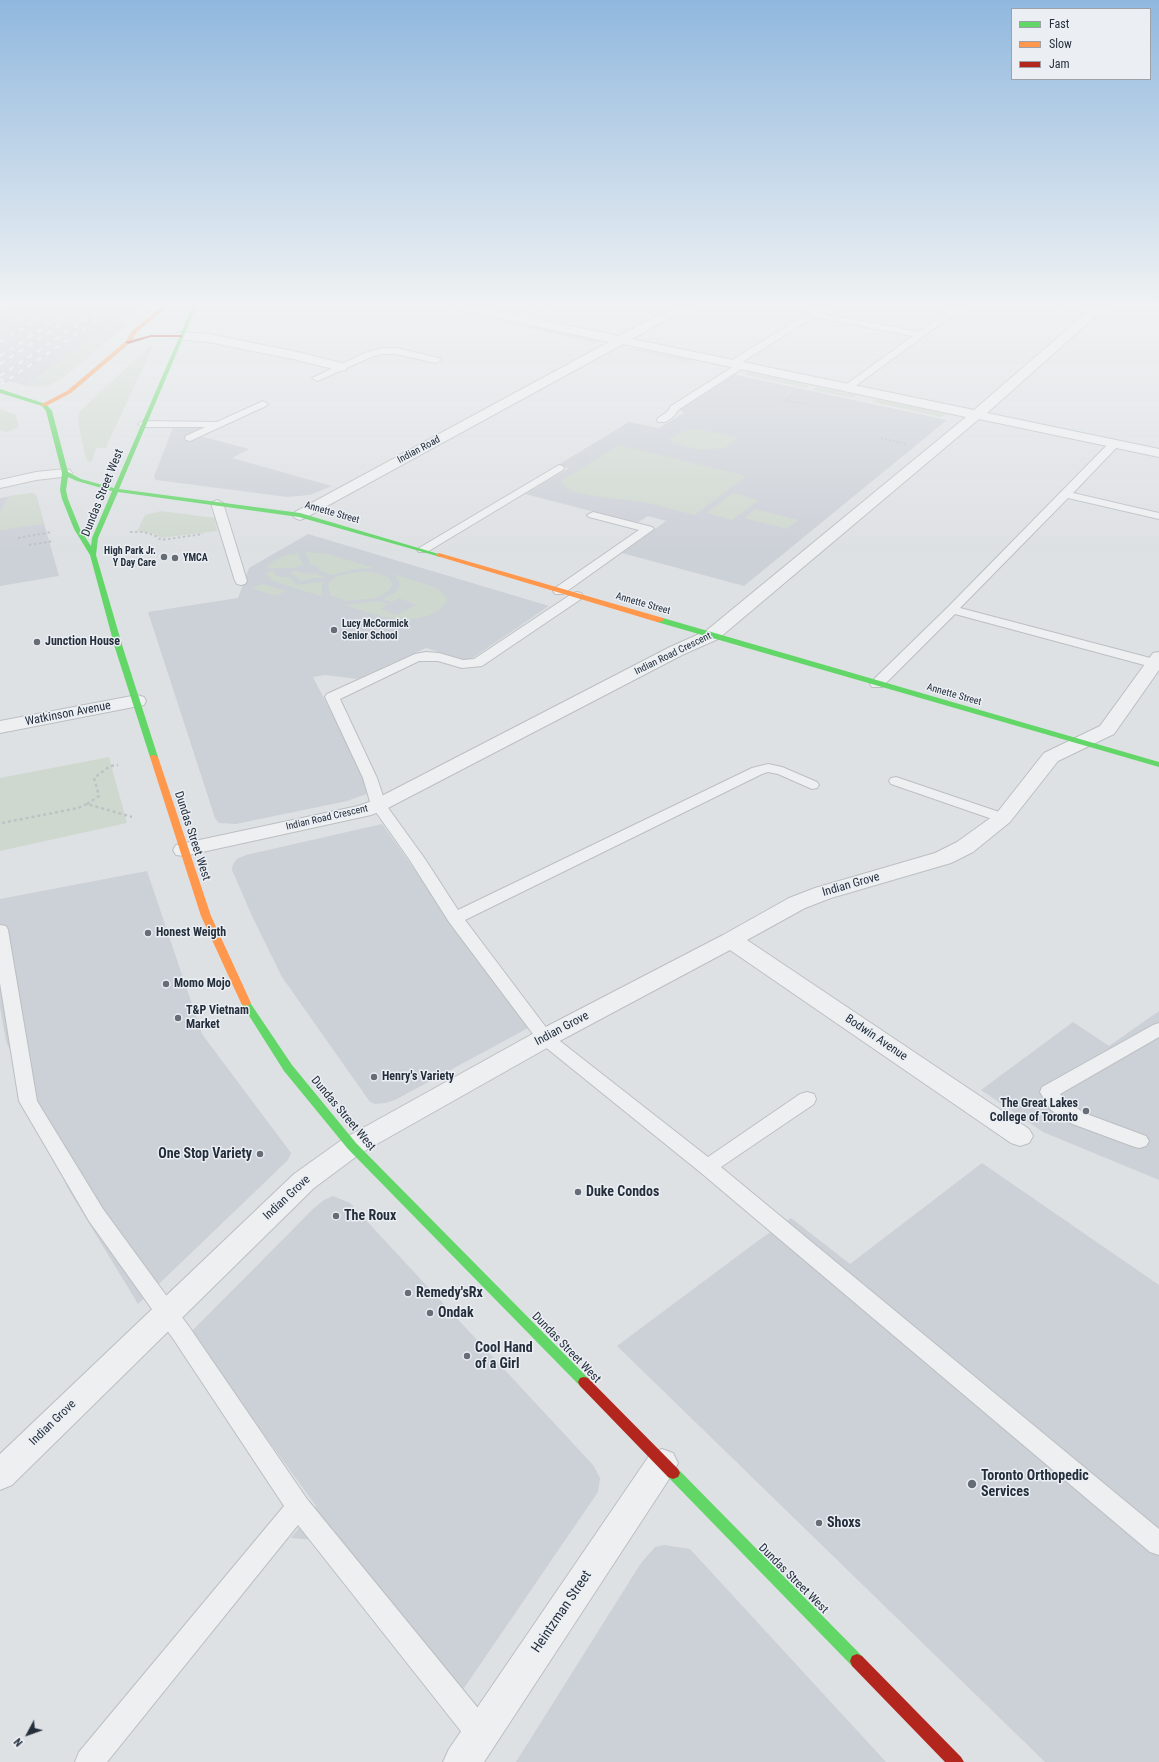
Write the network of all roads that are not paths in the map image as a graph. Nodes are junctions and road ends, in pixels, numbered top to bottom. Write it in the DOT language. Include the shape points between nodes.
graph roads {
  1 [pos="75,387"];
  2 [pos="159,387"];
  3 [pos="535,387"];
  4 [pos="704,387"];
  5 [pos="842,387"];
  6 [pos="1008,387"];
  7 [pos="846,388"];
  8 [pos="0,391"];
  9 [pos="263,404"];
  10 [pos="44,405"];
  11 [pos="976,415"];
  12 [pos="662,420"];
  13 [pos="143,424"];
  14 [pos="219,424"];
  15 [pos="190,438"];
  16 [pos="1114,444"];
  17 [pos="1159,453"];
  18 [pos="559,468"];
  19 [pos="65,473"];
  20 [pos="0,484"];
  21 [pos="115,490"];
  22 [pos="1065,494"];
  23 [pos="217,503"];
  24 [pos="300,515"];
  25 [pos="593,515"];
  26 [pos="1159,516"];
  27 [pos="423,550"];
  28 [pos="93,555"];
  29 [pos="241,581"];
  30 [pos="559,591"];
  31 [pos="576,596"];
  32 [pos="952,610"];
  33 [pos="712,635"];
  34 [pos="1155,664"];
  35 [pos="877,684"];
  36 [pos="137,701"];
  37 [pos="0,727"];
  38 [pos="1079,743"];
  39 [pos="1159,765"];
  40 [pos="896,781"];
  41 [pos="812,785"];
  42 [pos="379,806"];
  43 [pos="1003,818"];
  44 [pos="184,850"];
  45 [pos="455,918"];
  46 [pos="0,930"];
  47 [pos="731,940"];
  48 [pos="1159,1029"];
  49 [pos="546,1038"];
  50 [pos="807,1099"];
  51 [pos="1020,1136"];
  52 [pos="1138,1140"];
  53 [pos="352,1146"];
  54 [pos="707,1167"];
  55 [pos="166,1312"];
  56 [pos="662,1463"];
  57 [pos="0,1475"];
  58 [pos="298,1507"];
  59 [pos="1159,1544"];
  60 [pos="481,1734"];
  61 [pos="88,1762"];
  62 [pos="462,1762"];
  63 [pos="956,1762"];
  1 -- 10 [label="main road"];
  2 -- 13 [label="main road, Dundas Street West"];
  3 -- 24 [label="street, Indian Road"];
  4 -- 12 [label="lane" via="674,408 671,414"];
  5 -- 7 [label="street"];
  6 -- 11 [label="street, Indian Road Crescent"];
  7 -- 11 [label="street"];
  8 -- 10 [label="main road"];
  9 -- 14 [label="lane"];
  10 -- 19 [label="main road" via="52,418"];
  11 -- 16 [label="street"];
  11 -- 33 [label="street, Indian Road Crescent"];
  13 -- 14 [label="lane"];
  13 -- 21 [label="main road, Dundas Street West"];
  14 -- 15 [label="lane"];
  16 -- 17 [label="street"];
  16 -- 22 [label="lane"];
  18 -- 27 [label="lane"];
  19 -- 20 [label="street"];
  19 -- 21 [label="main road, Annette Street" via="79,480"];
  19 -- 28 [label="main road" via="65,498 77,529"];
  21 -- 23 [label="main road, Annette Street"];
  21 -- 28 [label="main road, Dundas Street West" via="95,538"];
  22 -- 26 [label="lane"];
  22 -- 32 [label="lane"];
  23 -- 24 [label="main road, Annette Street"];
  23 -- 29 [label="lane"];
  24 -- 27 [label="main road, Annette Street"];
  25 -- 30 [label="lane" via="648,529"];
  27 -- 30 [label="main road, Annette Street"];
  28 -- 36 [label="main road, Dundas Street West"];
  30 -- 31 [label="main road, Annette Street"];
  31 -- 33 [label="main road, Annette Street"];
  31 -- 42 [label="lane" via="477,663 462,664 439,657 415,658 332,697 370,778"];
  32 -- 34 [label="lane"];
  32 -- 35 [label="lane"];
  33 -- 35 [label="main road, Annette Street"];
  33 -- 42 [label="street, Indian Road Crescent" via="676,651"];
  34 -- 38 [label="street, Indian Grove" via="1107,730"];
  35 -- 38 [label="main road, Annette Street"];
  36 -- 37 [label="street, Watkinson Avenue"];
  36 -- 44 [label="main road, Dundas Street West"];
  38 -- 39 [label="main road, Annette Street"];
  38 -- 43 [label="street, Indian Grove" via="1051,757"];
  40 -- 43 [label="lane"];
  41 -- 45 [label="lane" via="782,771 768,768 757,770"];
  42 -- 44 [label="street, Indian Road Crescent"];
  42 -- 45 [label="lane"];
  43 -- 47 [label="street, Indian Grove" via="965,847 943,858 797,903"];
  44 -- 53 [label="main road, Dundas Street West" via="206,916 243,998 288,1068"];
  45 -- 49 [label="lane"];
  46 -- 55 [label="lane" via="28,1101 96,1215"];
  47 -- 49 [label="street, Indian Grove"];
  47 -- 51 [label="street, Bodwin Avenue"];
  48 -- 52 [label="lane" via="1049,1092 1058,1105 1077,1118"];
  49 -- 53 [label="street, Indian Grove"];
  49 -- 54 [label="lane"];
  50 -- 54 [label="lane"];
  53 -- 55 [label="street, Indian Grove" via="304,1181"];
  53 -- 56 [label="main road, Dundas Street West"];
  54 -- 59 [label="lane"];
  55 -- 57 [label="street, Indian Grove"];
  55 -- 58 [label="lane"];
  56 -- 60 [label="street, Heintzman Street"];
  56 -- 63 [label="main road, Dundas Street West"];
  58 -- 60 [label="lane"];
  58 -- 61 [label="lane"];
  60 -- 62 [label="street, Heintzman Street"];
}
